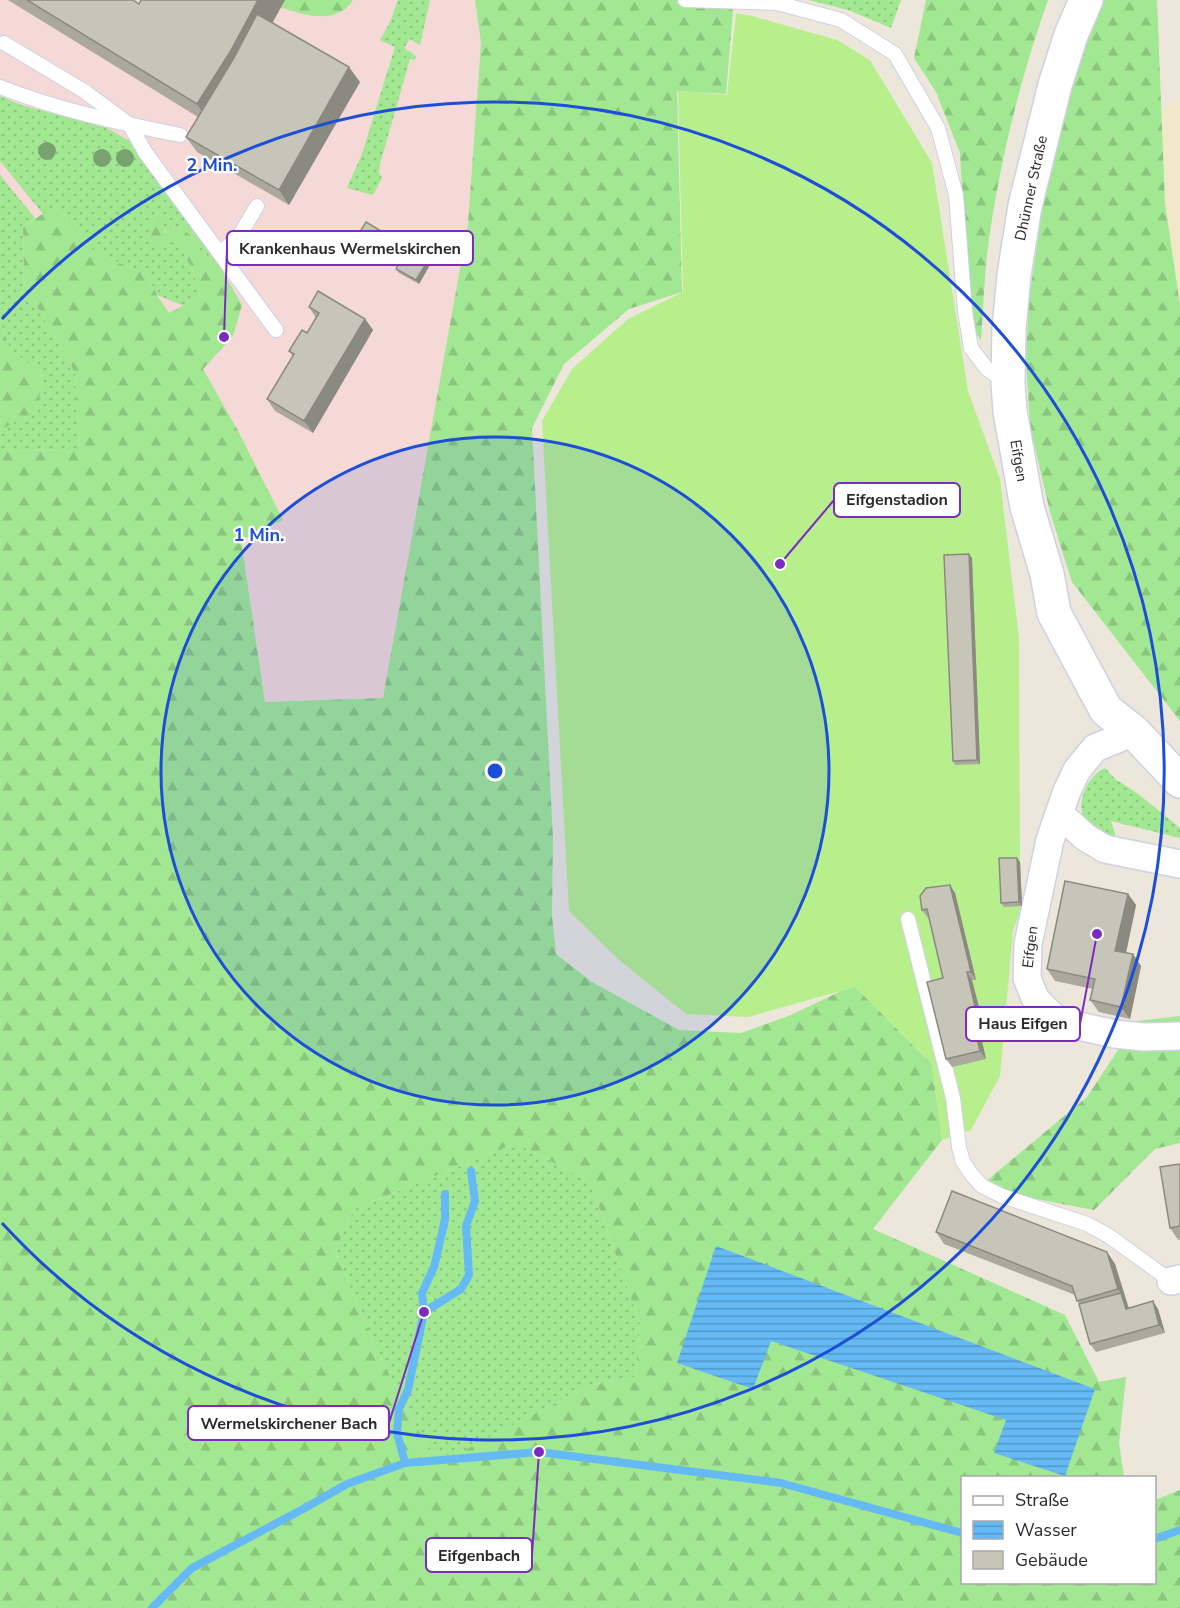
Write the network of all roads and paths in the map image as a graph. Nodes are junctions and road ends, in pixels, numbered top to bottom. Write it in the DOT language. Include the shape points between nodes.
graph roads {
  1 [pos="685,0"];
  2 [pos="1086,0"];
  3 [pos="4,43"];
  4 [pos="0,87"];
  5 [pos="130,125"];
  6 [pos="180,135"];
  7 [pos="257,206"];
  8 [pos="220,253"];
  9 [pos="276,330"];
  10 [pos="1008,383"];
  11 [pos="1134,732"];
  12 [pos="1180,781"];
  13 [pos="1060,814"];
  14 [pos="1180,864"];
  15 [pos="908,919"];
  16 [pos="1180,1036"];
  17 [pos="1176,1280"];
  1 -- 10 [label="lane" via="777,3 841,20 895,54 938,128 956,195 971,348 987,369"];
  2 -- 10 [label="main road, Dhünner Straße" via="1055,85 1025,206 1014,275"];
  3 -- 5 [label="lane" via="84,91"];
  4 -- 5 [label="lane"];
  5 -- 6 [label="lane"];
  5 -- 8 [label="lane"];
  7 -- 8 [label="lane" via="238,238"];
  8 -- 9 [label="lane"];
  10 -- 11 [label="main road, Eifgen" via="1027,507 1047,574 1071,604 1124,704"];
  11 -- 12 [label="main road, Eifgen"];
  11 -- 13 [label="street, Eifgen" via="1095,748 1077,770"];
  13 -- 14 [label="street" via="1105,849"];
  13 -- 16 [label="street, Eifgen" via="1050,840 1029,944 1027,978 1035,998 1055,1018 1084,1028 1144,1037"];
  15 -- 17 [label="lane" via="953,1098 958,1147 972,1175 982,1186 1002,1196 1087,1224"];
}
